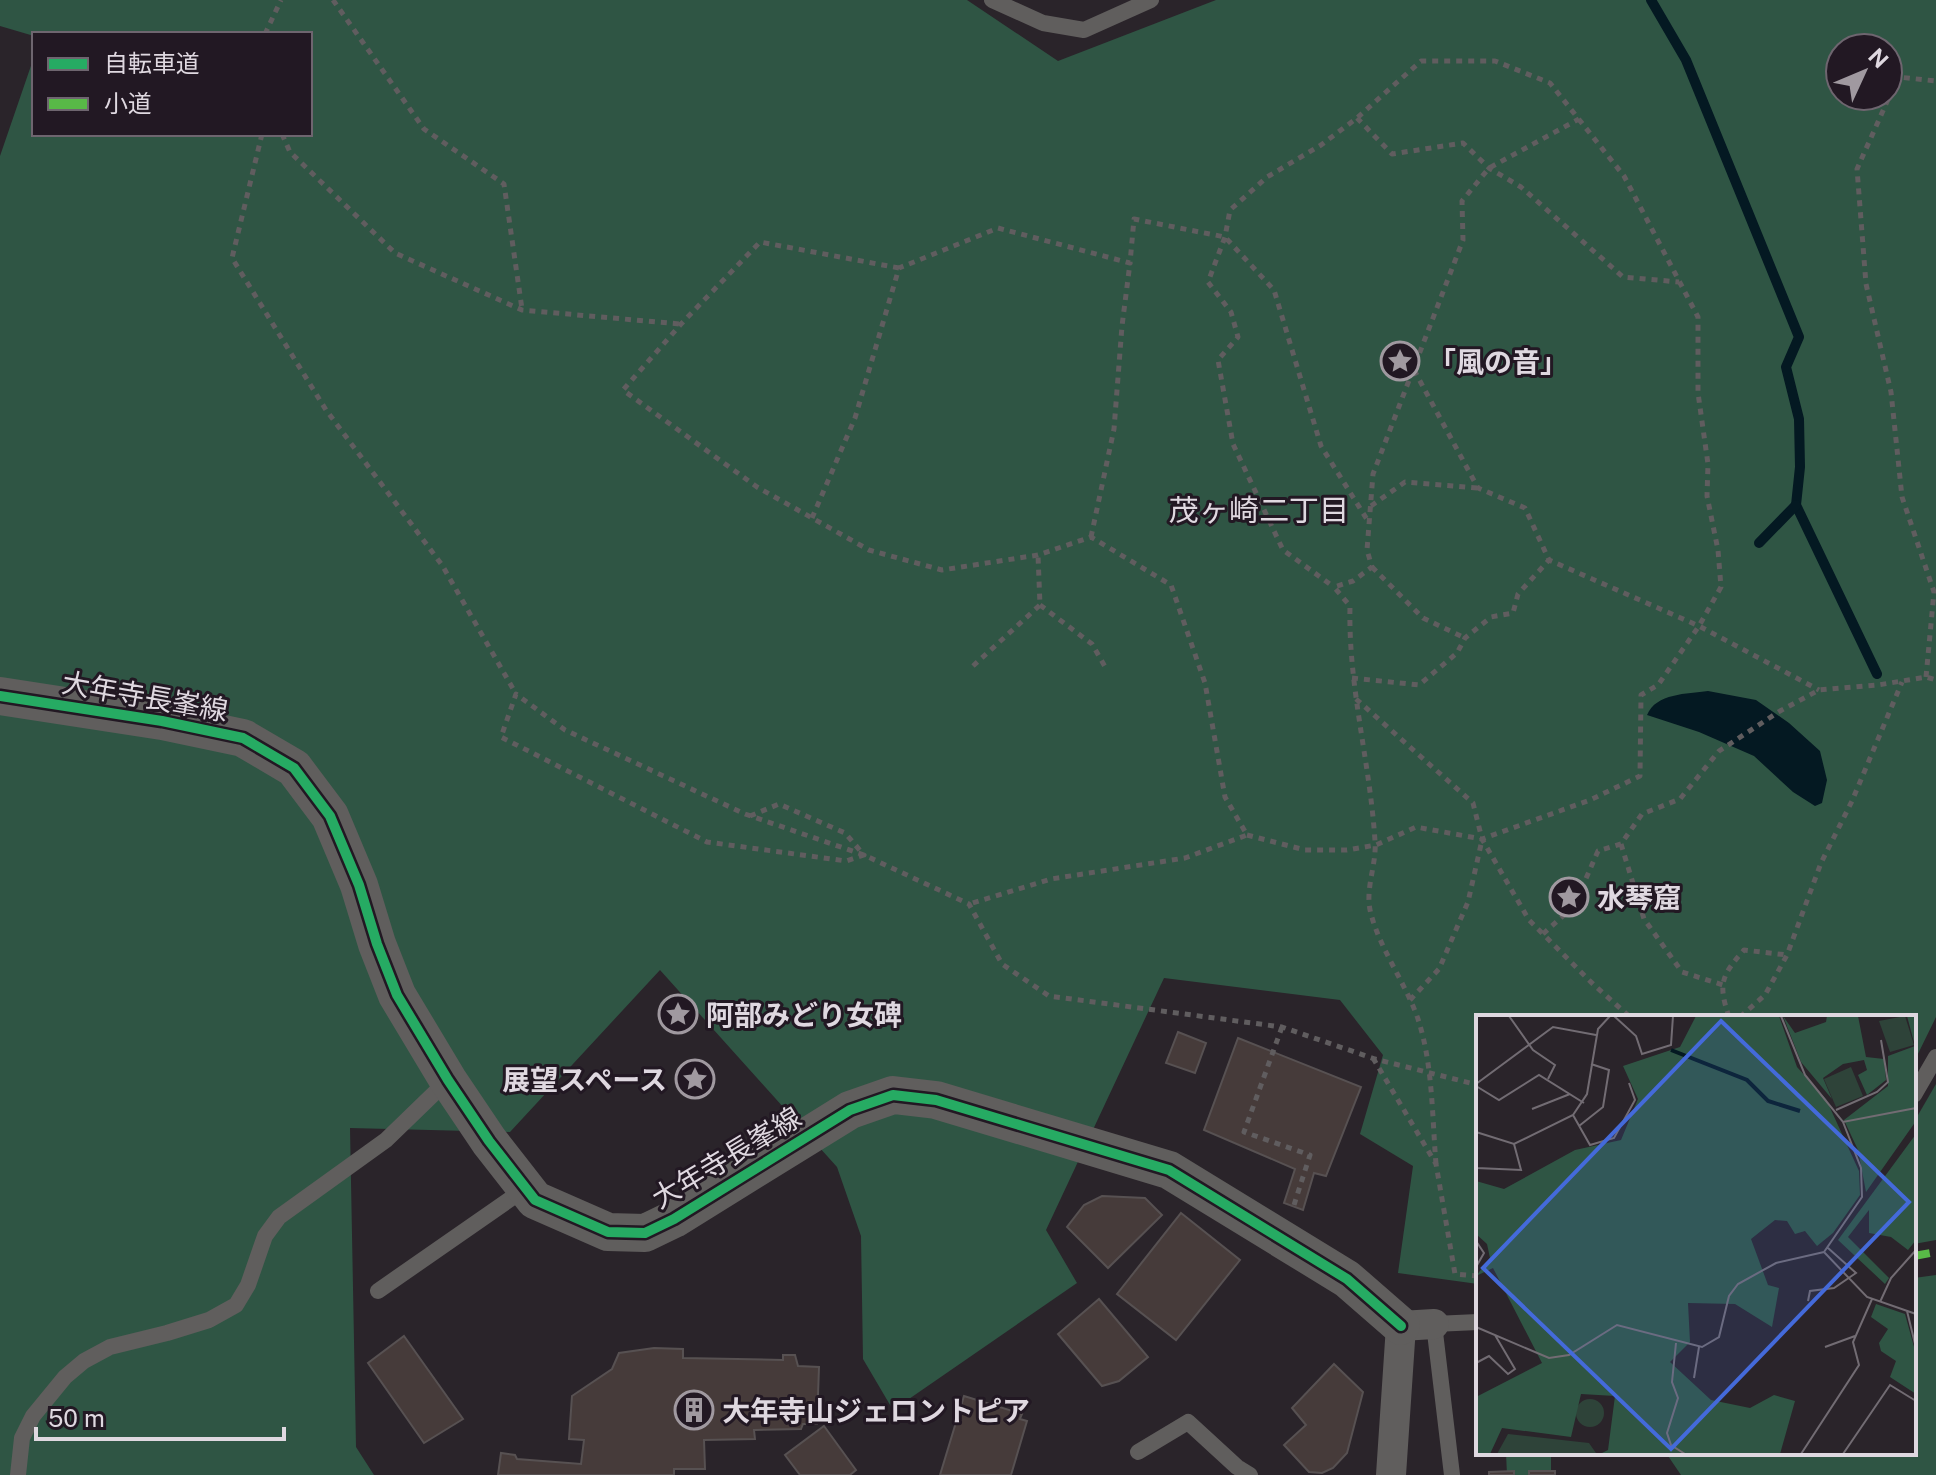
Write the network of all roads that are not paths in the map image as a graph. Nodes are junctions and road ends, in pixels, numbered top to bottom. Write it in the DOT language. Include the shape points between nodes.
graph roads {
  1 [pos="992,0"];
  2 [pos="1151,0"];
  3 [pos="0,696"];
  4 [pos="1936,1057"];
  5 [pos="448,1080"];
  6 [pos="1916,1092"];
  7 [pos="526,1188"];
  8 [pos="378,1291"];
  9 [pos="1476,1322"];
  10 [pos="1417,1325"];
  11 [pos="1138,1452"];
  12 [pos="18,1475"];
  13 [pos="1250,1475"];
  14 [pos="1391,1475"];
  15 [pos="1452,1475"];
  1 -- 2 [label="lane" via="1043,23 1084,30"];
  3 -- 5 [label="street, 大年寺長峯線" via="243,738 294,768 330,816 397,995"];
  4 -- 6 [label="lane"];
  5 -- 7 [label="street, 大年寺長峯線"];
  5 -- 12 [label="lane" via="386,1140 279,1217 265,1236 236,1305 209,1320 110,1347 65,1377 22,1438"];
  7 -- 8 [label="lane"];
  7 -- 10 [label="street, 大年寺長峯線" via="535,1200 608,1232 645,1233 850,1110 893,1095 936,1100 1169,1170"];
  9 -- 10 [label="lane"];
  10 -- 14 [label="street"];
  10 -- 15 [label="lane"];
  11 -- 13 [label="lane" via="1188,1422"];
}
